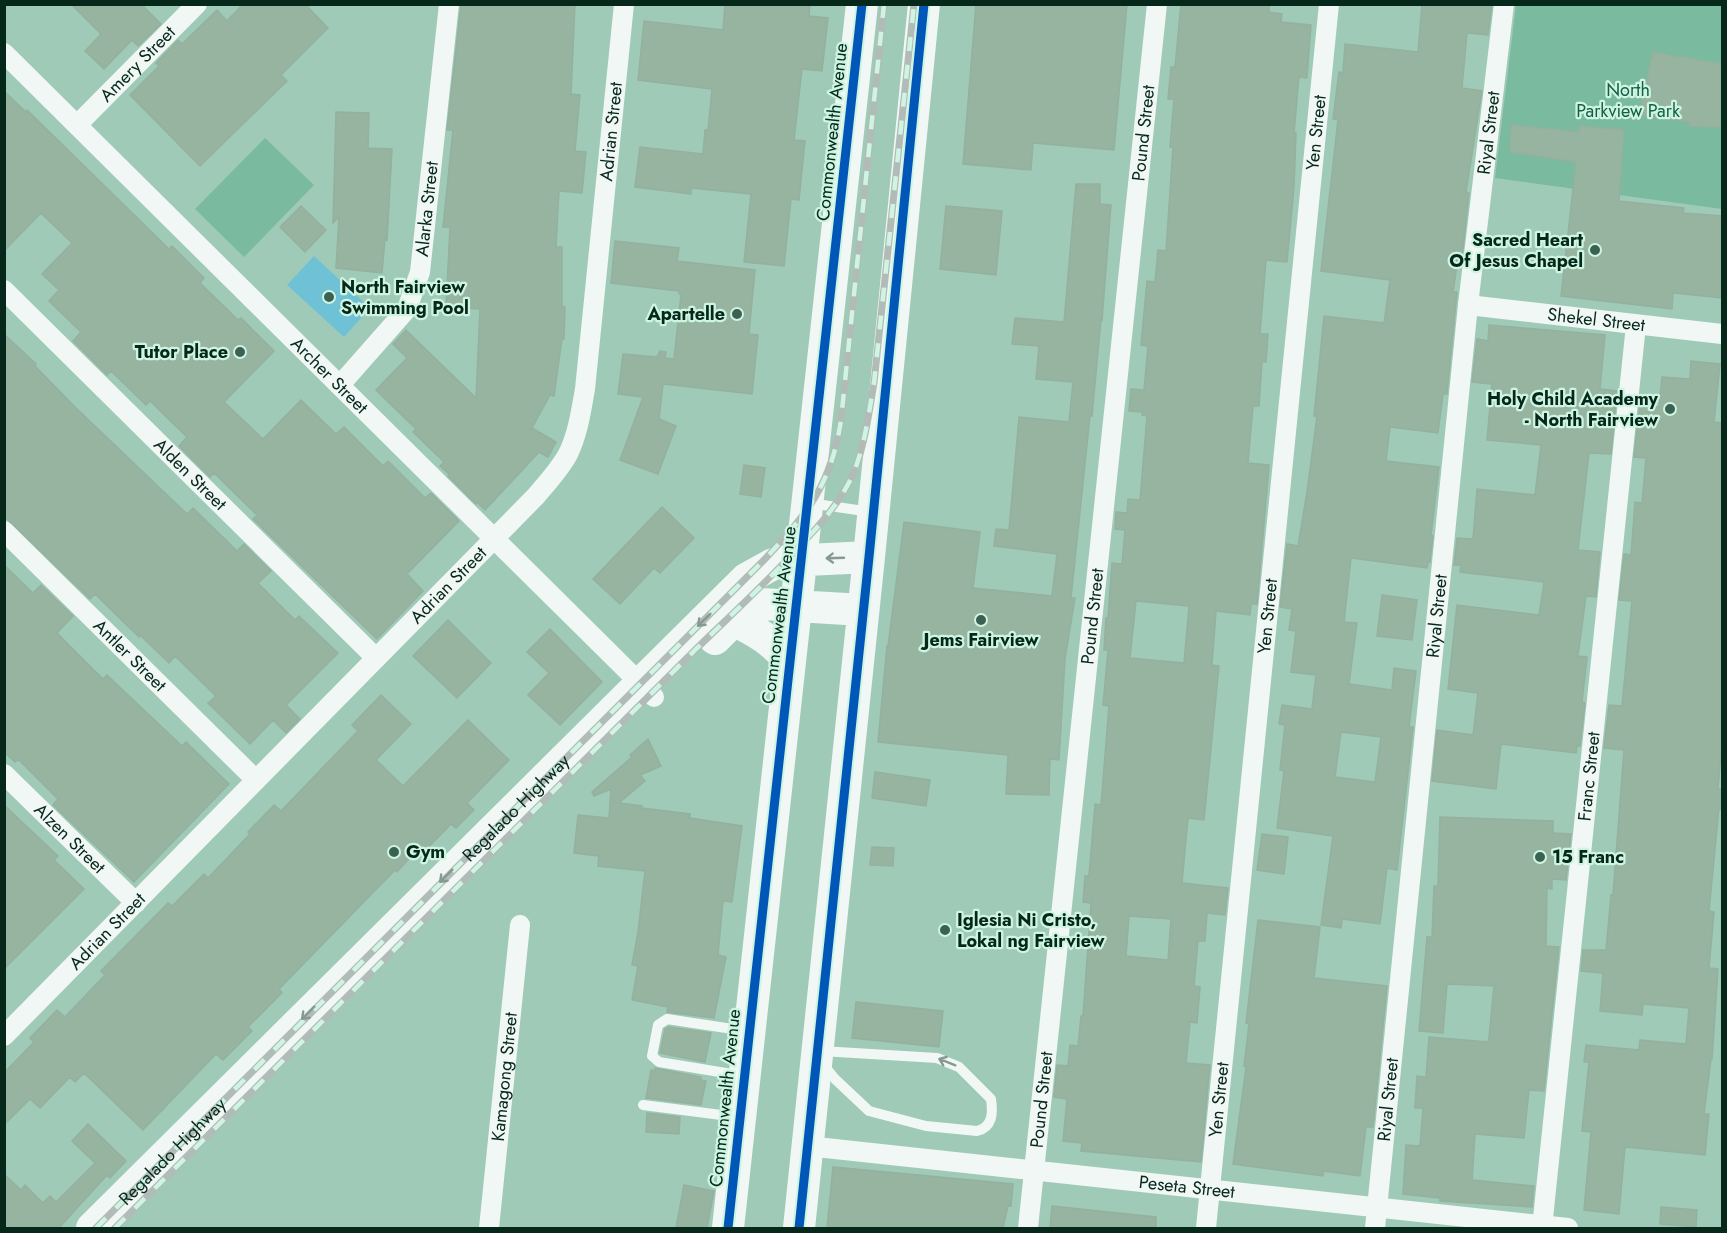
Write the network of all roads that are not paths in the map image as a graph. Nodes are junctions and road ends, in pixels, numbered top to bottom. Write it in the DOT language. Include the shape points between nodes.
graph roads {
  1 [pos="197,4"];
  2 [pos="448,4"];
  3 [pos="624,4"];
  4 [pos="862,4"];
  5 [pos="924,4"];
  6 [pos="1157,4"];
  7 [pos="1329,4"];
  8 [pos="1504,4"];
  9 [pos="4,53"];
  10 [pos="77,125"];
  11 [pos="4,290"];
  12 [pos="1468,306"];
  13 [pos="1636,325"];
  14 [pos="1722,334"];
  15 [pos="340,385"];
  16 [pos="809,503"];
  17 [pos="873,513"];
  18 [pos="4,531"];
  19 [pos="494,538"];
  20 [pos="869,557"];
  21 [pos="801,560"];
  22 [pos="746,579"];
  23 [pos="796,605"];
  24 [pos="863,610"];
  25 [pos="733,620"];
  26 [pos="376,658"];
  27 [pos="790,661"];
  28 [pos="647,690"];
  29 [pos="4,774"];
  30 [pos="256,780"];
  31 [pos="136,903"];
  32 [pos="519,925"];
  33 [pos="8,1026"];
  34 [pos="749,1031"];
  35 [pos="817,1054"];
  36 [pos="745,1076"];
  37 [pos="643,1105"];
  38 [pos="740,1118"];
  39 [pos="807,1146"];
  40 [pos="1034,1170"];
  41 [pos="1210,1189"];
  42 [pos="1377,1207"];
  43 [pos="1542,1227"];
  44 [pos="92,1228"];
  45 [pos="123,1228"];
  46 [pos="489,1228"];
  47 [pos="728,1228"];
  48 [pos="799,1228"];
  49 [pos="1028,1228"];
  50 [pos="1206,1228"];
  51 [pos="1375,1228"];
  52 [pos="1569,1228"];
  1 -- 10 [label="street, Amery Street"];
  2 -- 15 [label="street, Alarka Street" via="420,272 407,309"];
  3 -- 19 [label="street, Adrian Street" via="585,389 578,425 568,454 552,476"];
  4 -- 16 [label="main road, Commonwealth Avenue"];
  5 -- 17 [label="main road"];
  6 -- 40 [label="street, Pound Street"];
  7 -- 41 [label="street, Yen Street"];
  8 -- 12 [label="street, Riyal Street"];
  9 -- 10 [label="street, Archer Street"];
  10 -- 15 [label="street, Archer Street"];
  11 -- 26 [label="street, Alden Street"];
  12 -- 13 [label="street, Shekel Street"];
  12 -- 42 [label="street, Riyal Street"];
  13 -- 14 [label="street, Shekel Street"];
  13 -- 43 [label="street, Franc Street"];
  15 -- 19 [label="street, Archer Street"];
  16 -- 17 [label="lane"];
  16 -- 21 [label="main road, Commonwealth Avenue"];
  16 -- 22 [label="main road"];
  17 -- 20 [label="main road"];
  18 -- 30 [label="street, Antler Street"];
  19 -- 26 [label="street, Adrian Street"];
  19 -- 28 [label="street, Archer Street"];
  20 -- 21 [label="main road, Regalado Highway, one-way"];
  20 -- 24 [label="main road"];
  21 -- 22 [label="main road, Regalado Highway" via="773,564"];
  21 -- 23 [label="main road, Commonwealth Avenue"];
  22 -- 28 [label="main road, Regalado Highway, one-way"];
  23 -- 24 [label="main road, Regalado Highway"];
  23 -- 25 [label="main road, Regalado Highway" via="761,604"];
  23 -- 27 [label="main road, Commonwealth Avenue"];
  24 -- 35 [label="main road"];
  25 -- 27 [label="main road" via="774,643"];
  25 -- 28 [label="main road, Regalado Highway"];
  26 -- 30 [label="street, Adrian Street"];
  27 -- 34 [label="main road, Commonwealth Avenue"];
  28 -- 44 [label="main road, Regalado Highway, one-way"];
  28 -- 45 [label="main road, Regalado Highway"];
  29 -- 31 [label="street, Alzen Street"];
  30 -- 31 [label="street, Adrian Street"];
  31 -- 33 [label="street, Adrian Street"];
  32 -- 46 [label="street, Kamagong Street"];
  34 -- 36 [label="main road, Commonwealth Avenue"];
  34 -- 36 [label="lane" via="667,1019 658,1025 652,1056 659,1062"];
  35 -- 35 [label="lane, one-way" via="835,1079 869,1111 926,1126 977,1131 991,1122 991,1099 959,1067 937,1058"];
  35 -- 39 [label="main road"];
  36 -- 38 [label="main road, Commonwealth Avenue"];
  37 -- 38 [label="lane"];
  38 -- 47 [label="main road, Commonwealth Avenue"];
  39 -- 40 [label="street, Peseta Street"];
  39 -- 48 [label="main road"];
  40 -- 41 [label="street, Peseta Street"];
  40 -- 49 [label="street, Pound Street"];
  41 -- 42 [label="street, Peseta Street"];
  41 -- 50 [label="street, Yen Street"];
  42 -- 43 [label="street, Peseta Street"];
  42 -- 51 [label="street, Riyal Street"];
  43 -- 52 [label="street, Peseta Street"];
}
